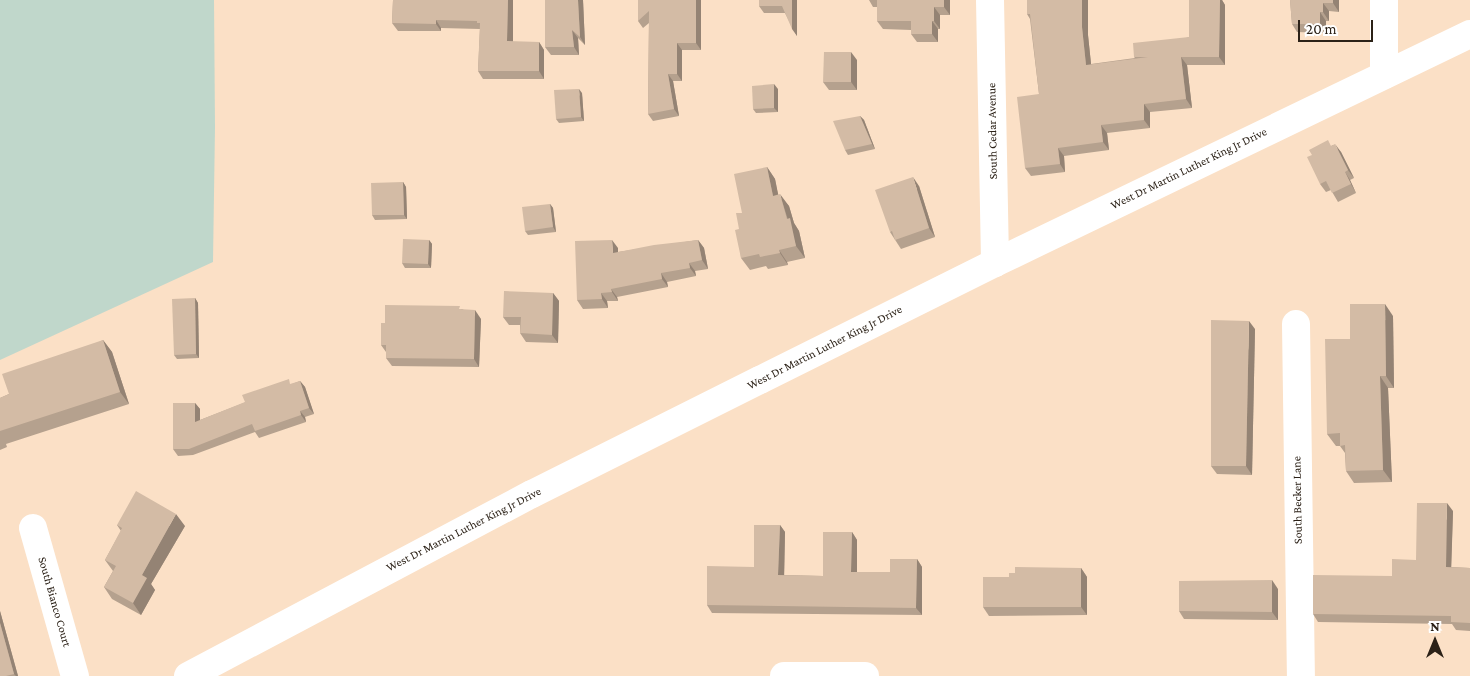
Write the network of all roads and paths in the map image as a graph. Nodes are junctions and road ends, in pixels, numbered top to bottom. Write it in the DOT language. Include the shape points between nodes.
graph roads {
  1 [pos="990,0"];
  2 [pos="1384,0"];
  3 [pos="1470,34"];
  4 [pos="1384,75"];
  5 [pos="995,263"];
  6 [pos="1296,324"];
  7 [pos="32,528"];
  8 [pos="75,676"];
  9 [pos="188,676"];
  10 [pos="784,676"];
  11 [pos="865,676"];
  12 [pos="1300,676"];
  1 -- 5 [label="main road, South Cedar Avenue"];
  2 -- 4 [label="main road"];
  3 -- 4 [label="main road, West Dr Martin Luther King Jr Drive"];
  4 -- 5 [label="main road, West Dr Martin Luther King Jr Drive"];
  5 -- 9 [label="main road, West Dr Martin Luther King Jr Drive" via="532,494"];
  6 -- 12 [label="main road, South Becker Lane"];
  7 -- 8 [label="main road, South Bianco Court"];
  10 -- 11 [label="main road"];
}
